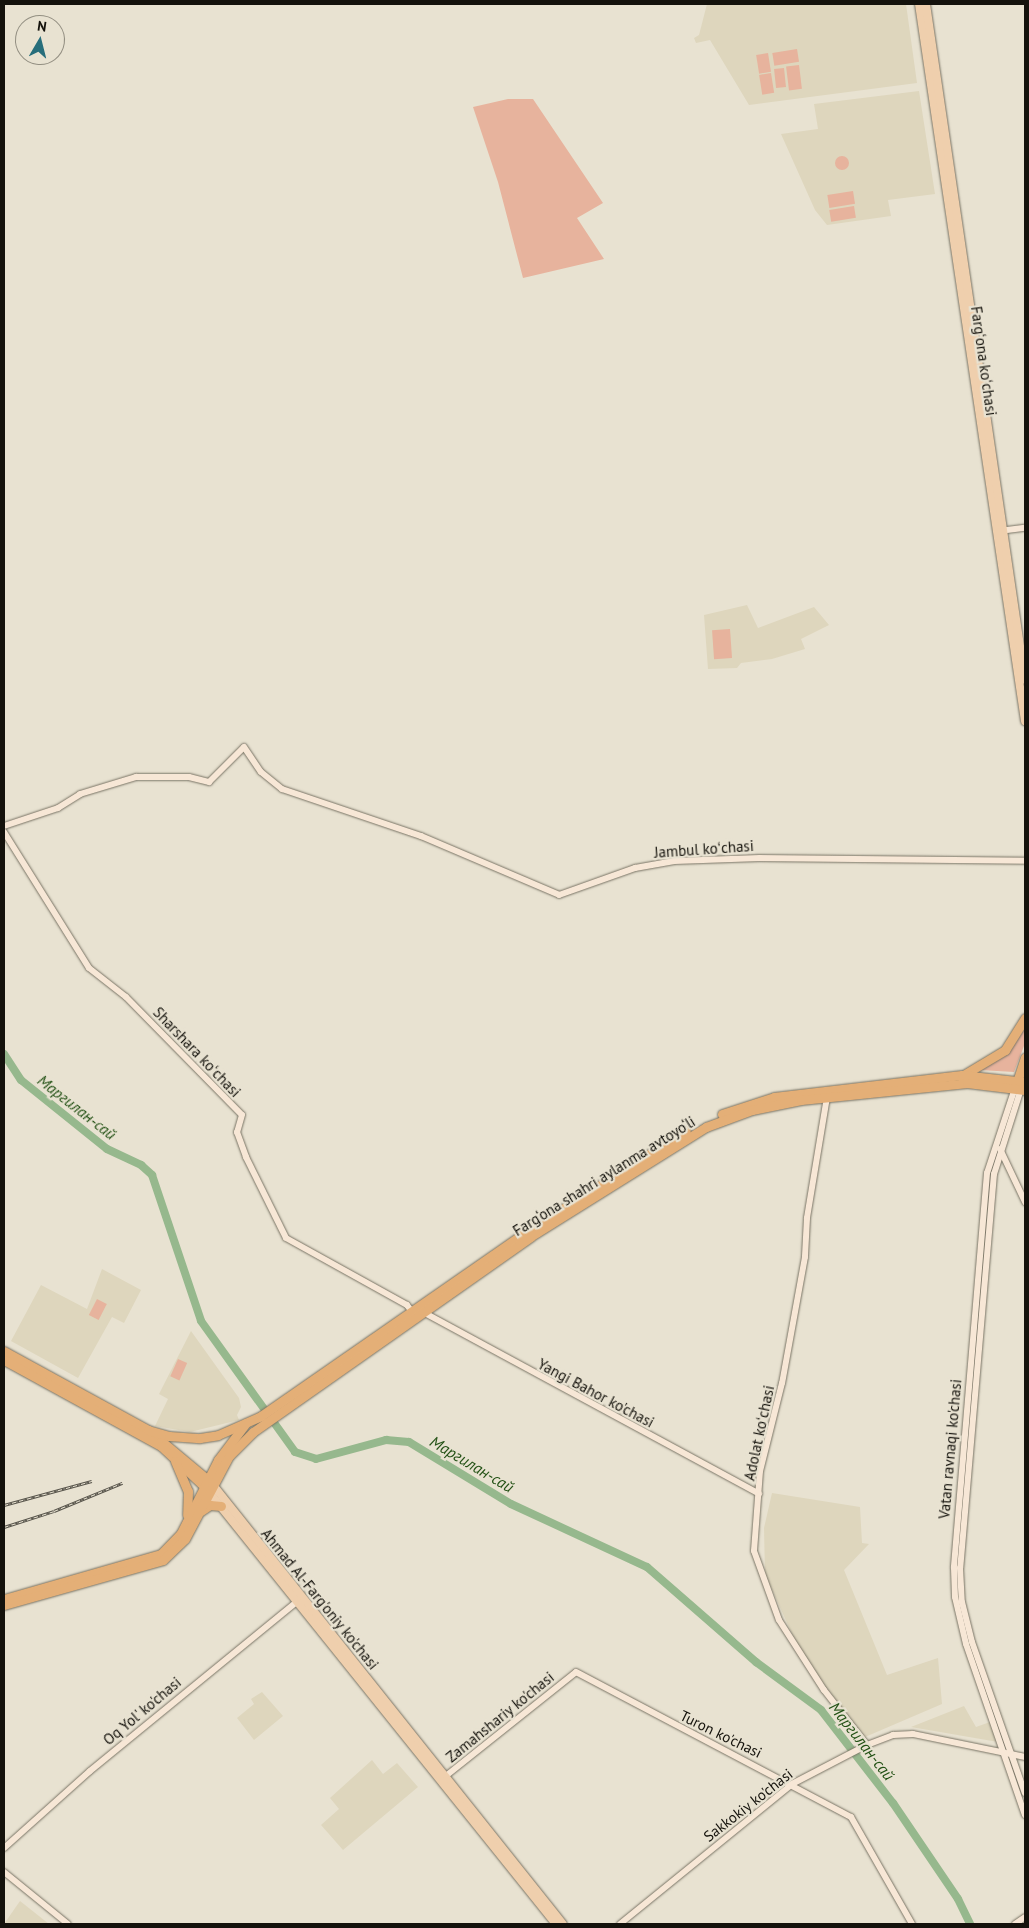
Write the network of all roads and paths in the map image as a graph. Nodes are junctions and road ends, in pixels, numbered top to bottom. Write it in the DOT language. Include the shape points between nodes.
graph roads {
  1 [pos="919,4"];
  2 [pos="926,4"];
  3 [pos="938,111"];
  4 [pos="1025,528"];
  5 [pos="999,531"];
  6 [pos="1025,680"];
  7 [pos="1025,721"];
  8 [pos="4,826"];
  9 [pos="4,832"];
  10 [pos="1025,861"];
  11 [pos="1025,1018"];
  12 [pos="1025,1057"];
  13 [pos="962,1075"];
  14 [pos="1022,1084"];
  15 [pos="828,1097"];
  16 [pos="1000,1149"];
  17 [pos="581,1201"];
  18 [pos="1025,1202"];
  19 [pos="412,1312"];
  20 [pos="423,1312"];
  21 [pos="4,1351"];
  22 [pos="4,1360"];
  23 [pos="276,1410"];
  24 [pos="262,1420"];
  25 [pos="246,1423"];
  26 [pos="148,1430"];
  27 [pos="169,1452"];
  28 [pos="966,1457"];
  29 [pos="208,1485"];
  30 [pos="759,1494"];
  31 [pos="221,1506"];
  32 [pos="199,1513"];
  33 [pos="186,1524"];
  34 [pos="111,1574"];
  35 [pos="4,1599"];
  36 [pos="299,1600"];
  37 [pos="4,1606"];
  38 [pos="576,1672"];
  39 [pos="867,1745"];
  40 [pos="1004,1753"];
  41 [pos="1012,1754"];
  42 [pos="1025,1758"];
  43 [pos="443,1779"];
  44 [pos="792,1784"];
  45 [pos="1025,1793"];
  46 [pos="1025,1815"];
  47 [pos="4,1848"];
  48 [pos="4,1872"];
  49 [pos="1025,1917"];
  50 [pos="68,1924"];
  51 [pos="556,1924"];
  52 [pos="563,1924"];
  53 [pos="620,1924"];
  54 [pos="912,1924"];
  55 [pos="1015,1924"];
  1 -- 3 [label="main road, Fargʻona koʻchasi"];
  2 -- 3 [label="main road, Fargʻona koʻchasi"];
  3 -- 5 [label="main road, Fargʻona koʻchasi"];
  4 -- 5 [label="street"];
  5 -- 6 [label="main road, Fargʻona koʻchasi"];
  5 -- 7 [label="main road, Fargʻona koʻchasi"];
  8 -- 10 [label="street, Jambul koʻchasi" via="58,808 80,794 136,777 206,782 212,780 244,747 261,772 282,789 403,830 560,895 634,868 674,861 760,858"];
  9 -- 19 [label="street, Sharshara koʻchasi" via="89,968 126,997 242,1115 237,1132 286,1238 407,1305"];
  11 -- 13 [label="highway" via="1005,1050"];
  12 -- 14 [label="highway"];
  13 -- 14 [label="highway, Farg‘ona shahri aylanma avtoyo‘li"];
  13 -- 17 [label="highway, Farg‘ona shahri aylanma avtoyo‘li" via="819,1091 752,1103 680,1135"];
  14 -- 15 [label="highway, Farg‘ona shahri aylanma avtoyo‘li" via="962,1083"];
  14 -- 16 [label="street, Vatan ravnaqi ko'chasi"];
  14 -- 28 [label="street, Vatan ravnaqi ko'chasi" via="988,1173"];
  15 -- 17 [label="highway, Farg‘ona shahri aylanma avtoyo‘li" via="763,1107 717,1123"];
  15 -- 30 [label="street, Adolat koʻchasi" via="807,1218 805,1257 782,1383 760,1471"];
  16 -- 18 [label="street"];
  16 -- 28 [label="street, Vatan ravnaqi ko'chasi" via="994,1174"];
  17 -- 19 [label="highway, Farg‘ona shahri aylanma avtoyo‘li"];
  17 -- 20 [label="highway, Farg‘ona shahri aylanma avtoyo‘li"];
  19 -- 23 [label="highway, Farg‘ona shahri aylanma avtoyo‘li"];
  20 -- 23 [label="highway, Farg‘ona shahri aylanma avtoyo‘li"];
  20 -- 30 [label="street, Yangi Bahor ko'chasi"];
  21 -- 26 [label="highway, Ahmad Al-Farg'oniy ko'chasi"];
  22 -- 27 [label="highway, Ahmad Al-Farg'oniy ko'chasi"];
  23 -- 24 [label="highway"];
  24 -- 25 [label="highway"];
  24 -- 29 [label="highway"];
  25 -- 26 [label="highway" via="200,1438 169,1436"];
  25 -- 29 [label="highway"];
  26 -- 29 [label="highway, Ahmad Al-Farg'oniy ko'chasi"];
  27 -- 29 [label="highway, Ahmad Al-Farg'oniy ko'chasi"];
  27 -- 33 [label="highway" via="180,1467 188,1491"];
  28 -- 40 [label="street, Vatan ravnaqi ko'chasi" via="954,1568 955,1596 966,1644"];
  28 -- 41 [label="street, Vatan ravnaqi ko'chasi" via="960,1556 962,1602 972,1642"];
  29 -- 31 [label="main road, Ahmad Al-Farg'oniy ko'chasi"];
  29 -- 32 [label="highway"];
  29 -- 33 [label="highway"];
  29 -- 36 [label="main road, Ahmad Al-Farg'oniy ko'chasi"];
  30 -- 39 [label="street, Adolat koʻchasi" via="754,1551 778,1620 824,1690"];
  31 -- 32 [label="highway" via="210,1505"];
  31 -- 36 [label="main road, Ahmad Al-Farg'oniy ko'chasi"];
  32 -- 34 [label="highway" via="185,1540 163,1560"];
  33 -- 34 [label="highway" via="161,1554"];
  34 -- 35 [label="highway"];
  34 -- 37 [label="highway"];
  36 -- 43 [label="main road, Ahmad Al-Farg'oniy ko'chasi"];
  36 -- 47 [label="street, Oq Yol' ko'chasi" via="90,1771"];
  38 -- 43 [label="street, Zamahshariy ko'chasi"];
  38 -- 44 [label="street, Turon ko'chasi"];
  39 -- 40 [label="street, Sakkokiy ko'chasi" via="893,1736 913,1734"];
  39 -- 44 [label="street, Sakkokiy ko'chasi"];
  40 -- 41 [label="street, Sakkokiy ko'chasi"];
  40 -- 46 [label="street, Vatan ravnaqi ko'chasi"];
  41 -- 42 [label="street, Sakkokiy ko'chasi"];
  41 -- 45 [label="street, Vatan ravnaqi ko'chasi"];
  43 -- 51 [label="main road, Ahmad Al-Farg'oniy ko'chasi"];
  43 -- 52 [label="main road, Ahmad Al-Farg'oniy ko'chasi"];
  44 -- 53 [label="street, Sakkokiy ko'chasi"];
  44 -- 54 [label="street, Turon ko'chasi" via="851,1817"];
  48 -- 50 [label="street"];
  49 -- 55 [label="street"];
}
